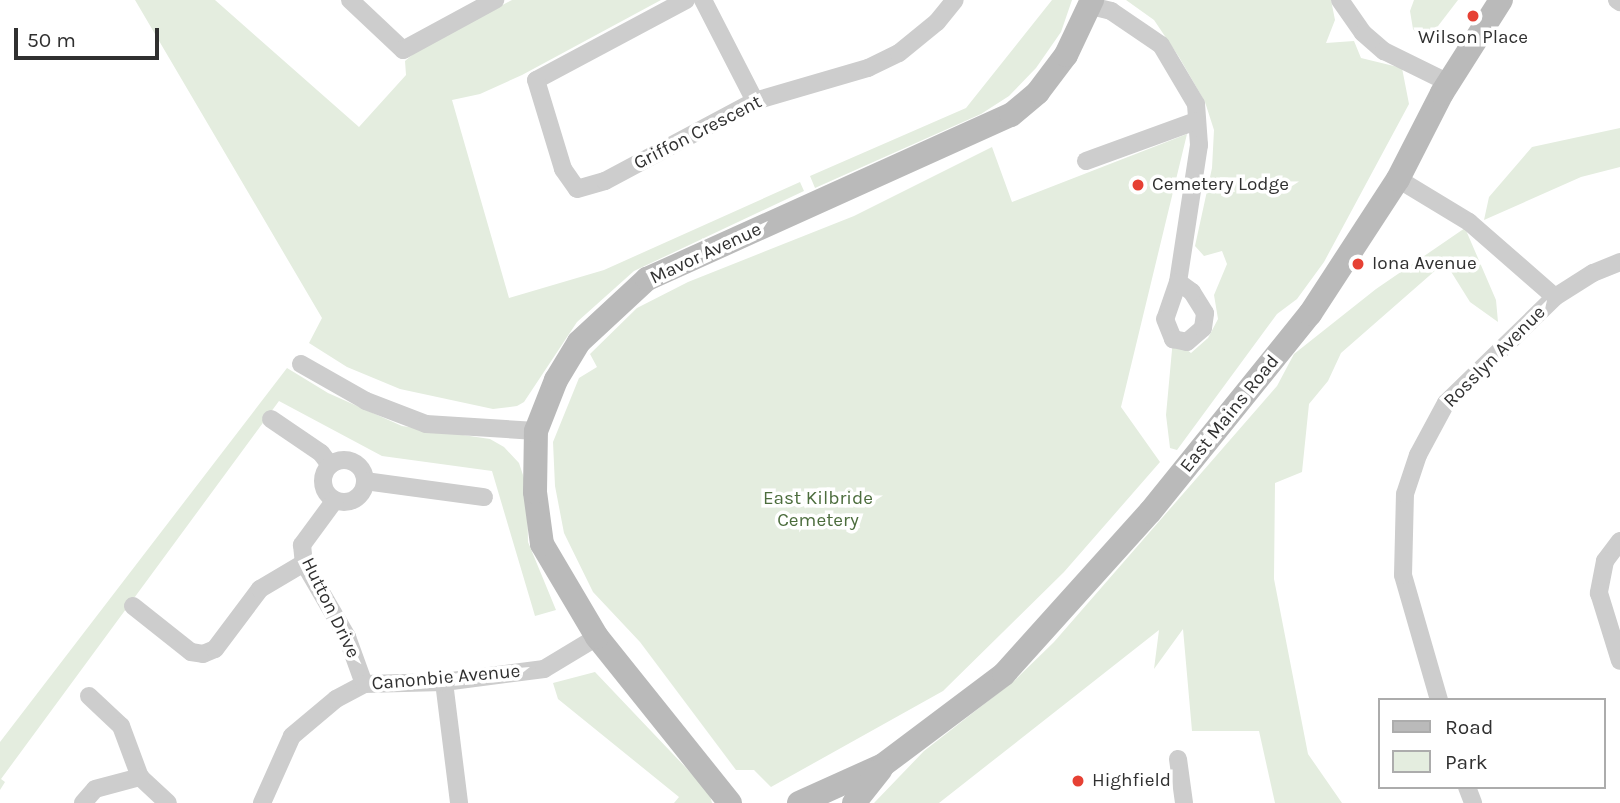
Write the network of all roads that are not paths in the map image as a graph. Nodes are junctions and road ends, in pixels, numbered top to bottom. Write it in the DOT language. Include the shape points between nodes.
graph roads {
  1 [pos="350,0"];
  2 [pos="495,0"];
  3 [pos="686,0"];
  4 [pos="703,0"];
  5 [pos="955,0"];
  6 [pos="1340,0"];
  7 [pos="1501,0"];
  8 [pos="1092,3"];
  9 [pos="1449,83"];
  10 [pos="755,101"];
  11 [pos="1196,121"];
  12 [pos="1086,161"];
  13 [pos="1398,179"];
  14 [pos="1620,262"];
  15 [pos="1178,282"];
  16 [pos="1555,297"];
  17 [pos="302,364"];
  18 [pos="271,419"];
  19 [pos="536,431"];
  20 [pos="330,465"];
  21 [pos="365,481"];
  22 [pos="484,497"];
  23 [pos="335,500"];
  24 [pos="1620,541"];
  25 [pos="304,564"];
  26 [pos="133,606"];
  27 [pos="597,637"];
  28 [pos="1620,661"];
  29 [pos="444,682"];
  30 [pos="364,684"];
  31 [pos="89,696"];
  32 [pos="1437,698"];
  33 [pos="1178,760"];
  34 [pos="883,765"];
  35 [pos="140,777"];
  36 [pos="83,803"];
  37 [pos="168,803"];
  38 [pos="262,803"];
  39 [pos="459,803"];
  40 [pos="730,803"];
  41 [pos="799,803"];
  42 [pos="853,803"];
  43 [pos="1184,803"];
  1 -- 2 [label="street" via="403,50"];
  3 -- 10 [label="street, Griffon Crescent" via="536,80 563,169 577,189 605,181"];
  4 -- 10 [label="street"];
  5 -- 10 [label="street, Griffon Crescent" via="937,22 899,53 868,68"];
  6 -- 9 [label="street" via="1363,33 1384,51"];
  7 -- 9 [label="street, East Mains Road"];
  8 -- 11 [label="street" via="1161,45 1196,104"];
  8 -- 19 [label="street, Mavor Avenue" via="1066,55 1038,92 1011,116 647,279 579,342 556,380"];
  9 -- 13 [label="street, East Mains Road"];
  11 -- 12 [label="street"];
  11 -- 15 [label="street" via="1199,145"];
  13 -- 16 [label="street" via="1469,222"];
  13 -- 34 [label="street, East Mains Road" via="1310,314 1150,512 1004,674"];
  14 -- 16 [label="street, Rosslyn Avenue"];
  16 -- 32 [label="street, Rosslyn Avenue" via="1446,403 1418,455 1405,494 1403,575"];
  17 -- 19 [label="street" via="366,401 426,424"];
  18 -- 20 [label="street" via="321,453"];
  19 -- 27 [label="street, Mavor Avenue" via="535,492 542,544"];
  20 -- 21 [label="street" via="342,460 355,463"];
  20 -- 23 [label="street" via="323,484"];
  21 -- 22 [label="street"];
  21 -- 23 [label="street, Hutton Drive" via="355,498"];
  23 -- 25 [label="street, Hutton Drive" via="302,545"];
  24 -- 28 [label="street" via="1605,561 1600,593"];
  25 -- 26 [label="street" via="260,589 215,649 203,654 191,652"];
  25 -- 30 [label="street, Hutton Drive" via="346,637"];
  27 -- 29 [label="street, Canonbie Avenue" via="544,669"];
  27 -- 40 [label="street, Mavor Avenue"];
  29 -- 30 [label="street, Canonbie Avenue"];
  29 -- 39 [label="street"];
  30 -- 38 [label="street, Canonbie Avenue" via="336,699 292,736"];
  31 -- 35 [label="street" via="121,726"];
  33 -- 43 [label="street"];
  34 -- 41 [label="street, East Mains Road"];
  34 -- 42 [label="street, East Mains Road"];
  35 -- 36 [label="street" via="95,789"];
  35 -- 37 [label="street"];
}
